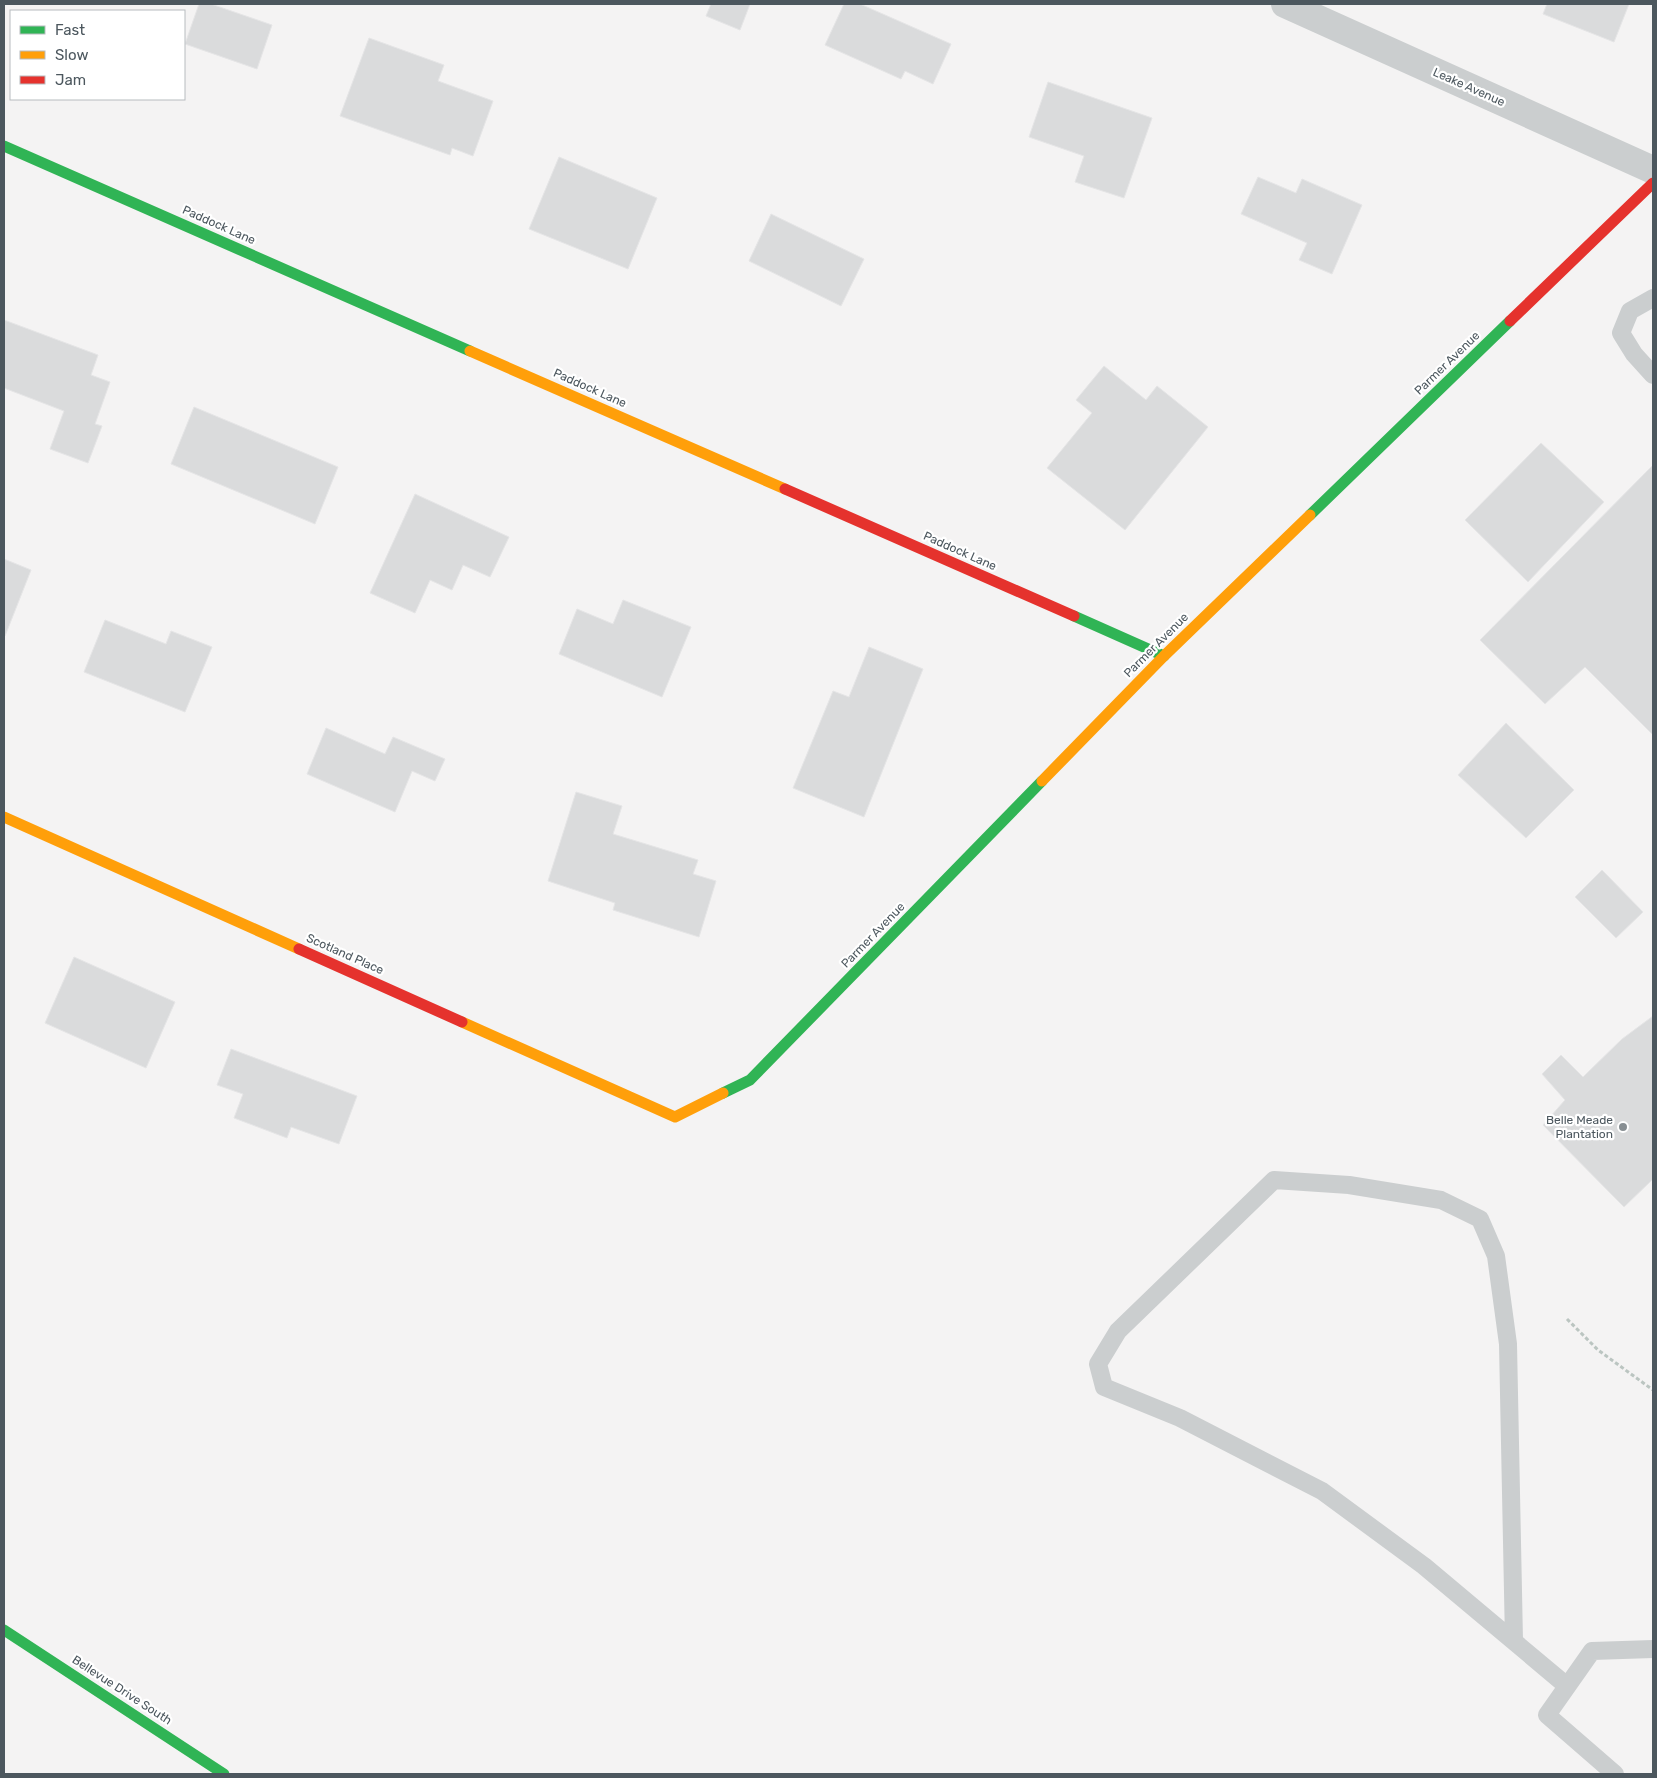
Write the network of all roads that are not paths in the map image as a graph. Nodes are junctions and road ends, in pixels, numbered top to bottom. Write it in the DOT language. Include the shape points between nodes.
graph roads {
  1 [pos="1285,4"];
  2 [pos="4,146"];
  3 [pos="1653,170"];
  4 [pos="1653,183"];
  5 [pos="1653,298"];
  6 [pos="1653,376"];
  7 [pos="1164,656"];
  8 [pos="4,817"];
  9 [pos="675,1117"];
  10 [pos="4,1630"];
  11 [pos="1514,1641"];
  12 [pos="1653,1649"];
  13 [pos="1567,1686"];
  14 [pos="224,1774"];
  15 [pos="1614,1774"];
  1 -- 3 [label="street, Leake Avenue"];
  2 -- 7 [label="street, Paddock Lane"];
  4 -- 7 [label="street, Parmer Avenue"];
  5 -- 6 [label="lane" via="1630,311 1621,333"];
  7 -- 9 [label="street, Parmer Avenue" via="750,1080"];
  8 -- 9 [label="street, Scotland Place"];
  10 -- 14 [label="street, Bellevue Drive South"];
  11 -- 11 [label="lane" via="1424,1566 1322,1491 1180,1418 1104,1387 1098,1364 1118,1331 1274,1180 1349,1185 1441,1200 1480,1220 1496,1256 1508,1344"];
  11 -- 13 [label="lane"];
  12 -- 13 [label="lane" via="1592,1651"];
  13 -- 15 [label="lane" via="1547,1715"];
}
